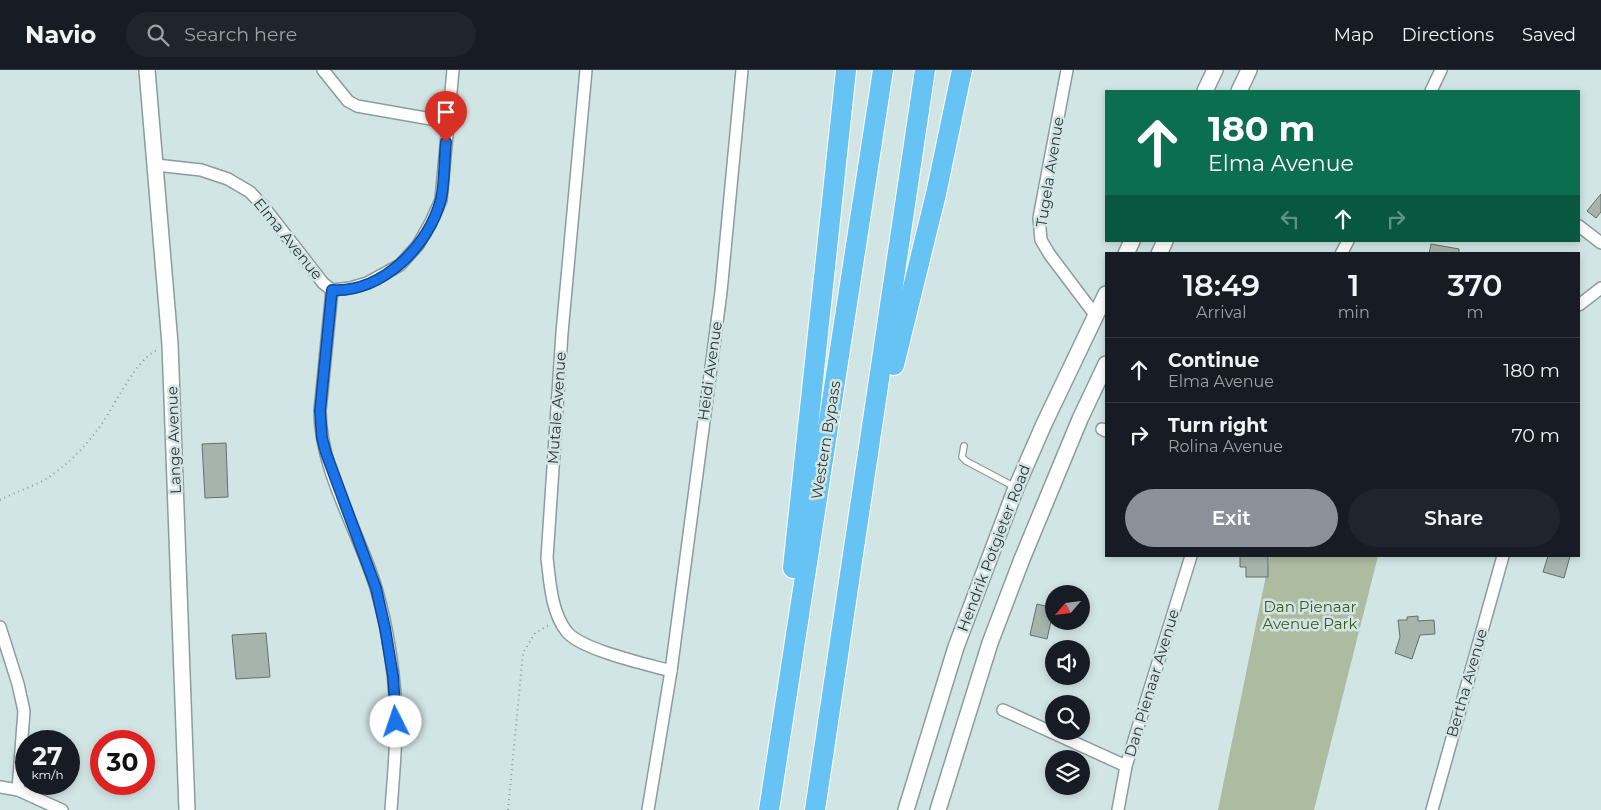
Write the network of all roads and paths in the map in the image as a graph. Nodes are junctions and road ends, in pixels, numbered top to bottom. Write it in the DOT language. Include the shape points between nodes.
graph roads {
  1 [pos="147,70"];
  2 [pos="323,70"];
  3 [pos="453,70"];
  4 [pos="586,70"];
  5 [pos="742,70"];
  6 [pos="846,70"];
  7 [pos="883,70"];
  8 [pos="925,70"];
  9 [pos="962,70"];
  10 [pos="1067,70"];
  11 [pos="1215,70"];
  12 [pos="1249,70"];
  13 [pos="1442,70"];
  14 [pos="1205,90"];
  15 [pos="1239,90"];
  16 [pos="1432,90"];
  17 [pos="448,122"];
  18 [pos="156,165"];
  19 [pos="1580,227"];
  20 [pos="1601,243"];
  21 [pos="1601,288"];
  22 [pos="332,290"];
  23 [pos="1105,296"];
  24 [pos="1580,304"];
  25 [pos="1096,316"];
  26 [pos="170,344"];
  27 [pos="1105,366"];
  28 [pos="964,446"];
  29 [pos="866,478"];
  30 [pos="1016,488"];
  31 [pos="0,500"];
  32 [pos="1191,557"];
  33 [pos="1503,557"];
  34 [pos="561,620"];
  35 [pos="0,627"];
  36 [pos="671,671"];
  37 [pos="1003,710"];
  38 [pos="23,730"];
  39 [pos="1126,766"];
  40 [pos="772,784"];
  41 [pos="0,787"];
  42 [pos="15,790"];
  43 [pos="29,795"];
  44 [pos="62,810"];
  45 [pos="187,810"];
  46 [pos="391,810"];
  47 [pos="508,810"];
  48 [pos="648,810"];
  49 [pos="769,810"];
  50 [pos="815,810"];
  51 [pos="906,810"];
  52 [pos="938,810"];
  53 [pos="1118,810"];
  54 [pos="1432,810"];
  1 -- 18 [label="main road, Lange Avenue"];
  2 -- 17 [label="street" via="348,101 357,106"];
  3 -- 17 [label="street"];
  4 -- 34 [label="street, Mutale Avenue" via="562,333 547,558 556,613"];
  5 -- 36 [label="street, Heidi Avenue" via="721,292"];
  6 -- 40 [label="highway"];
  7 -- 40 [label="highway, Western Bypass"];
  8 -- 29 [label="highway"];
  9 -- 29 [label="highway" via="936,194"];
  10 -- 25 [label="street, Tugela Avenue" via="1039,230 1050,255"];
  11 -- 14 [label="main road"];
  12 -- 15 [label="main road"];
  13 -- 16 [label="street"];
  17 -- 22 [label="street" via="440,200 418,245 400,265 384,275 350,288"];
  18 -- 22 [label="street, Elma Avenue" via="209,172 250,192"];
  18 -- 26 [label="main road, Lange Avenue"];
  19 -- 20 [label="street"];
  21 -- 24 [label="street"];
  22 -- 46 [label="street, Elma Avenue" via="320,411 322,438 376,588 385,628 396,722"];
  23 -- 25 [label="main road, Hendrik Potgieter Road"];
  25 -- 30 [label="main road, Hendrik Potgieter Road"];
  26 -- 31 [label="path" via="151,354 135,372 115,406 79,452 48,478"];
  26 -- 45 [label="main road, Lange Avenue"];
  27 -- 52 [label="main road, Hendrik Potgieter Road" via="1080,419 990,642"];
  28 -- 30 [label="lane" via="962,457 966,461"];
  29 -- 50 [label="highway"];
  30 -- 51 [label="main road, Hendrik Potgieter Road" via="956,646"];
  32 -- 39 [label="street, Dan Pienaar Avenue"];
  33 -- 54 [label="street, Bertha Avenue"];
  34 -- 36 [label="street, Mutale Avenue" via="567,632 580,642"];
  34 -- 47 [label="path" via="535,633 523,653"];
  35 -- 38 [label="street" via="24,711"];
  36 -- 48 [label="street, Heidi Avenue"];
  37 -- 39 [label="street"];
  39 -- 53 [label="street, Dan Pienaar Avenue"];
  40 -- 49 [label="highway, Western Bypass"];
  41 -- 42 [label="street"];
  43 -- 44 [label="street"];
}
